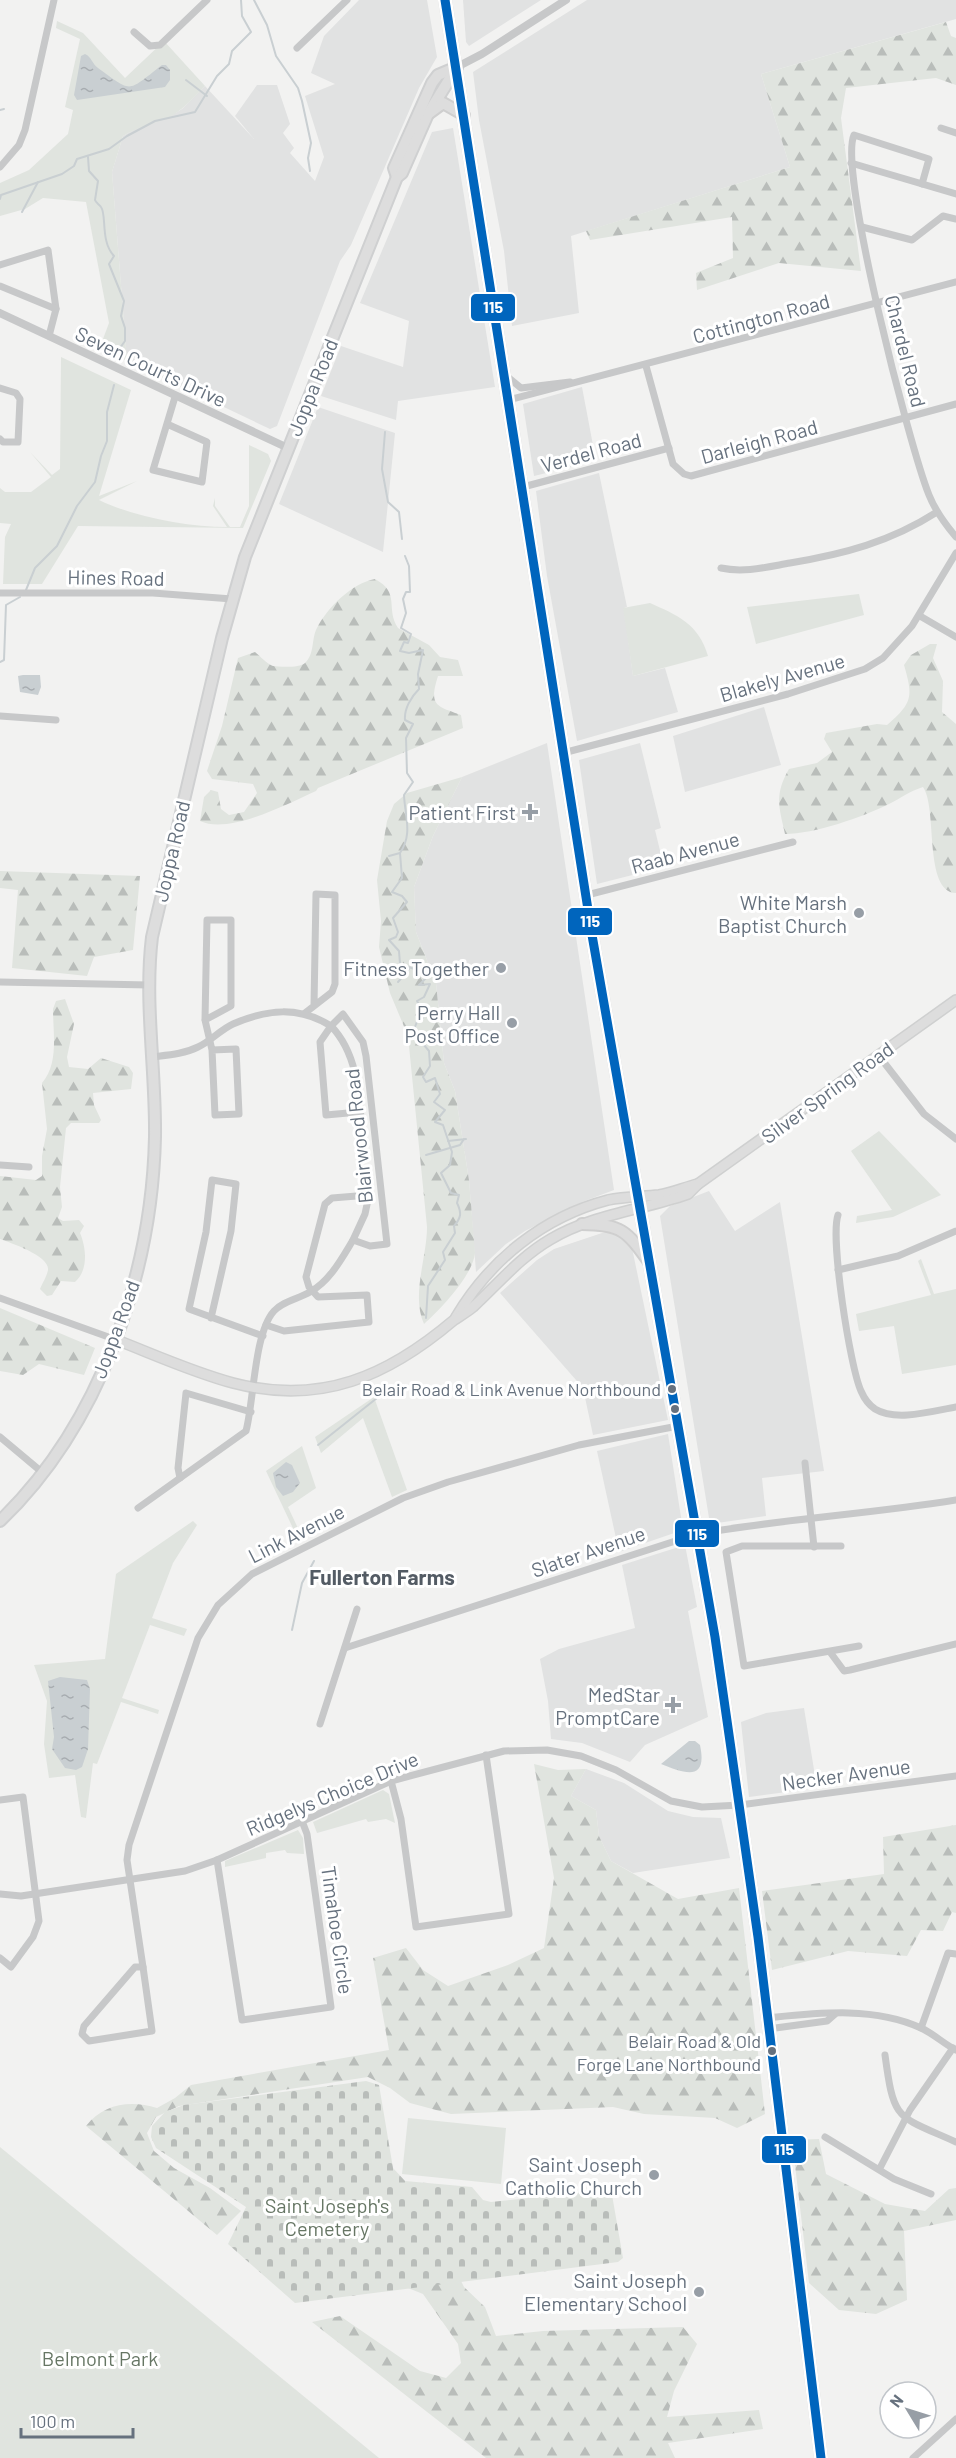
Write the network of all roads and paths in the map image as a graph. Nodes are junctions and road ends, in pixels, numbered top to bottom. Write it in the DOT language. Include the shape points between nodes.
graph roads {
  1 [pos="54,0"];
  2 [pos="207,0"];
  3 [pos="347,0"];
  4 [pos="445,0"];
  5 [pos="566,0"];
  6 [pos="134,32"];
  7 [pos="297,48"];
  8 [pos="457,66"];
  9 [pos="428,114"];
  10 [pos="464,115"];
  11 [pos="941,128"];
  12 [pos="956,133"];
  13 [pos="851,163"];
  14 [pos="0,167"];
  15 [pos="397,177"];
  16 [pos="922,184"];
  17 [pos="956,194"];
  18 [pos="956,219"];
  19 [pos="862,227"];
  20 [pos="0,265"];
  21 [pos="956,282"];
  22 [pos="0,286"];
  23 [pos="877,304"];
  24 [pos="56,309"];
  25 [pos="0,313"];
  26 [pos="49,336"];
  27 [pos="646,366"];
  28 [pos="504,374"];
  29 [pos="573,382"];
  30 [pos="0,388"];
  31 [pos="175,397"];
  32 [pos="508,400"];
  33 [pos="956,404"];
  34 [pos="906,418"];
  35 [pos="167,424"];
  36 [pos="0,440"];
  37 [pos="288,448"];
  38 [pos="669,448"];
  39 [pos="523,487"];
  40 [pos="937,512"];
  41 [pos="956,537"];
  42 [pos="956,553"];
  43 [pos="721,568"];
  44 [pos="0,593"];
  45 [pos="232,599"];
  46 [pos="920,616"];
  47 [pos="956,637"];
  48 [pos="0,716"];
  49 [pos="56,720"];
  50 [pos="563,753"];
  51 [pos="793,842"];
  52 [pos="587,896"];
  53 [pos="0,982"];
  54 [pos="148,985"];
  55 [pos="956,1000"];
  56 [pos="314,1005"];
  57 [pos="305,1013"];
  58 [pos="205,1020"];
  59 [pos="331,1026"];
  60 [pos="209,1040"];
  61 [pos="212,1050"];
  62 [pos="879,1056"];
  63 [pos="152,1057"];
  64 [pos="359,1112"];
  65 [pos="956,1139"];
  66 [pos="364,1150"];
  67 [pos="0,1165"];
  68 [pos="29,1167"];
  69 [pos="698,1184"];
  70 [pos="638,1196"];
  71 [pos="640,1208"];
  72 [pos="838,1215"];
  73 [pos="582,1224"];
  74 [pos="956,1231"];
  75 [pos="353,1240"];
  76 [pos="650,1264"];
  77 [pos="838,1270"];
  78 [pos="312,1291"];
  79 [pos="0,1298"];
  80 [pos="211,1318"];
  81 [pos="455,1320"];
  82 [pos="266,1325"];
  83 [pos="262,1336"];
  84 [pos="114,1339"];
  85 [pos="254,1387"];
  86 [pos="956,1407"];
  87 [pos="251,1412"];
  88 [pos="678,1426"];
  89 [pos="0,1437"];
  90 [pos="805,1463"];
  91 [pos="43,1473"];
  92 [pos="180,1478"];
  93 [pos="956,1500"];
  94 [pos="138,1508"];
  95 [pos="812,1519"];
  96 [pos="0,1521"];
  97 [pos="697,1534"];
  98 [pos="841,1546"];
  99 [pos="814,1547"];
  100 [pos="357,1609"];
  101 [pos="956,1644"];
  102 [pos="859,1646"];
  103 [pos="345,1648"];
  104 [pos="830,1652"];
  105 [pos="320,1724"];
  106 [pos="486,1755"];
  107 [pos="956,1776"];
  108 [pos="391,1781"];
  109 [pos="0,1800"];
  110 [pos="740,1805"];
  111 [pos="302,1821"];
  112 [pos="217,1860"];
  113 [pos="130,1880"];
  114 [pos="37,1893"];
  115 [pos="0,1894"];
  116 [pos="956,1954"];
  117 [pos="0,1958"];
  118 [pos="142,1967"];
  119 [pos="767,2024"];
  120 [pos="921,2028"];
  121 [pos="954,2049"];
  122 [pos="885,2055"];
  123 [pos="905,2119"];
  124 [pos="825,2137"];
  125 [pos="956,2142"];
  126 [pos="880,2168"];
  127 [pos="931,2194"];
  128 [pos="956,2419"];
  129 [pos="821,2458"];
  130 [pos="913,2458"];
  1 -- 14 [label="street" via="25,130 19,145"];
  2 -- 6 [label="street" via="160,45 150,46"];
  3 -- 7 [label="street"];
  4 -- 8 [label="main road"];
  5 -- 8 [label="street"];
  8 -- 9 [label="main road, Joppa Road"];
  8 -- 10 [label="main road"];
  8 -- 15 [label="main road, Joppa Road" via="438,75 426,93 394,168"];
  9 -- 10 [label="main road" via="443,104"];
  9 -- 15 [label="main road, Joppa Road"];
  10 -- 28 [label="main road"];
  11 -- 12 [label="street"];
  13 -- 16 [label="street"];
  13 -- 16 [label="street, Chardel Road" via="854,135 929,159"];
  13 -- 19 [label="street, Chardel Road"];
  15 -- 37 [label="main road, Joppa Road"];
  16 -- 17 [label="street"];
  18 -- 19 [label="street" via="943,216 912,240"];
  19 -- 23 [label="street, Chardel Road"];
  20 -- 24 [label="street" via="48,250"];
  21 -- 23 [label="street, Cottington Road"];
  22 -- 24 [label="street"];
  23 -- 27 [label="street, Cottington Road"];
  23 -- 34 [label="street, Chardel Road"];
  24 -- 26 [label="street"];
  25 -- 26 [label="street, Seven Courts Drive"];
  26 -- 31 [label="street, Seven Courts Drive"];
  27 -- 29 [label="street, Cottington Road"];
  27 -- 38 [label="street, Darleigh Road"];
  28 -- 29 [label="street, Cottington Road" via="521,388"];
  28 -- 32 [label="main road"];
  29 -- 32 [label="street, Cottington Road"];
  30 -- 36 [label="street" via="16,393 20,410 18,442"];
  31 -- 35 [label="street"];
  31 -- 37 [label="street, Seven Courts Drive"];
  32 -- 39 [label="main road"];
  33 -- 34 [label="street, Darleigh Road"];
  34 -- 38 [label="street, Darleigh Road" via="691,476 677,470"];
  34 -- 40 [label="street, Chardel Road"];
  35 -- 35 [label="street" via="153,470 202,482 207,442"];
  37 -- 45 [label="main road, Joppa Road"];
  38 -- 39 [label="street, Verdel Road"];
  39 -- 50 [label="main road"];
  40 -- 41 [label="street, Chardel Road"];
  40 -- 43 [label="street" via="890,538 853,551 752,570"];
  42 -- 46 [label="street, Blakely Avenue"];
  44 -- 45 [label="street, Hines Road" via="153,593"];
  45 -- 54 [label="main road, Joppa Road" via="156,914"];
  46 -- 47 [label="street"];
  46 -- 50 [label="street, Blakely Avenue" via="883,658 854,674"];
  48 -- 49 [label="street"];
  50 -- 52 [label="main road"];
  51 -- 52 [label="street, Raab Avenue"];
  52 -- 70 [label="main road"];
  53 -- 54 [label="street"];
  54 -- 63 [label="main road, Joppa Road"];
  55 -- 62 [label="main road, Silver Spring Road"];
  56 -- 56 [label="street" via="316,894 335,895 335,984 332,992"];
  56 -- 57 [label="street"];
  57 -- 59 [label="street"];
  57 -- 60 [label="street" via="287,1011 249,1018"];
  58 -- 58 [label="street" via="207,920 231,920 231,1006"];
  58 -- 60 [label="street"];
  59 -- 64 [label="street" via="349,1050"];
  59 -- 64 [label="street" via="320,1042 326,1115"];
  59 -- 75 [label="street, Blairwood Road" via="344,1014 363,1042 387,1245 370,1246"];
  60 -- 61 [label="street"];
  60 -- 63 [label="street" via="183,1053"];
  61 -- 61 [label="street" via="236,1049 239,1114 215,1115"];
  62 -- 65 [label="street" via="917,1106"];
  62 -- 69 [label="main road, Silver Spring Road"];
  63 -- 84 [label="main road, Joppa Road" via="154,1140 149,1201 134,1278"];
  64 -- 66 [label="street"];
  67 -- 68 [label="street"];
  69 -- 70 [label="main road, Silver Spring Road" via="660,1195"];
  69 -- 71 [label="main road, Silver Spring Road" via="688,1194"];
  70 -- 71 [label="main road"];
  70 -- 81 [label="main road, Silver Spring Road" via="586,1208 518,1244 488,1274"];
  71 -- 73 [label="main road, Silver Spring Road"];
  71 -- 76 [label="main road"];
  72 -- 77 [label="street"];
  73 -- 76 [label="main road" via="616,1226 632,1239"];
  73 -- 81 [label="main road, Silver Spring Road" via="533,1250"];
  74 -- 77 [label="street" via="898,1256"];
  75 -- 78 [label="street" via="330,1275"];
  75 -- 78 [label="street" via="369,1195 332,1198 325,1204 306,1277"];
  76 -- 88 [label="main road"];
  77 -- 86 [label="street" via="860,1389 875,1409 896,1414"];
  78 -- 82 [label="street" via="279,1306"];
  78 -- 82 [label="street" via="323,1298 367,1295 369,1322 284,1331"];
  79 -- 84 [label="street"];
  80 -- 80 [label="street" via="231,1231 236,1184 212,1180 206,1232 189,1309"];
  80 -- 83 [label="street"];
  81 -- 85 [label="main road, Silver Spring Road" via="411,1355 364,1378 309,1389"];
  82 -- 83 [label="street"];
  83 -- 85 [label="street"];
  84 -- 85 [label="main road, Silver Spring Road" via="200,1372"];
  84 -- 91 [label="main road, Joppa Road" via="76,1422"];
  85 -- 87 [label="street"];
  87 -- 92 [label="street" via="246,1431"];
  87 -- 92 [label="street" via="186,1393"];
  88 -- 97 [label="main road"];
  88 -- 113 [label="street, Link Avenue" via="579,1444 417,1492 270,1563 234,1587 209,1617 188,1664 129,1845"];
  89 -- 91 [label="street"];
  90 -- 95 [label="street"];
  91 -- 96 [label="main road, Joppa Road"];
  92 -- 94 [label="street"];
  93 -- 95 [label="street, Slater Avenue"];
  95 -- 97 [label="street, Slater Avenue"];
  95 -- 99 [label="street"];
  97 -- 103 [label="street, Slater Avenue"];
  97 -- 110 [label="main road"];
  98 -- 99 [label="street"];
  99 -- 104 [label="street" via="742,1546 726,1552 744,1666"];
  100 -- 103 [label="street"];
  101 -- 104 [label="street" via="844,1671"];
  102 -- 104 [label="street"];
  103 -- 105 [label="street"];
  106 -- 108 [label="street, Ridgelys Choice Drive"];
  106 -- 108 [label="street" via="509,1914 416,1927 401,1819"];
  106 -- 110 [label="street, Ridgelys Choice Drive" via="521,1749 563,1752 598,1761 677,1804"];
  107 -- 110 [label="street, Necker Avenue"];
  108 -- 111 [label="street, Ridgelys Choice Drive"];
  109 -- 114 [label="street" via="23,1797"];
  110 -- 119 [label="main road"];
  111 -- 112 [label="street, Ridgelys Choice Drive"];
  111 -- 112 [label="street, Timahoe Circle" via="309,1845 332,2007 242,2020"];
  112 -- 113 [label="street, Ridgelys Choice Drive" via="185,1871"];
  113 -- 114 [label="street, Ridgelys Choice Drive"];
  113 -- 118 [label="street, Link Avenue"];
  114 -- 115 [label="street, Ridgelys Choice Drive"];
  114 -- 117 [label="street" via="39,1921 33,1937 11,1967"];
  116 -- 120 [label="street" via="948,1953"];
  118 -- 118 [label="street, Link Avenue" via="152,2031 93,2041 85,2038 84,2026 121,1981 135,1967"];
  119 -- 120 [label="street" via="827,2021 835,2014 884,2016"];
  119 -- 129 [label="main road"];
  120 -- 121 [label="street"];
  121 -- 123 [label="street"];
  122 -- 123 [label="street" via="890,2097"];
  123 -- 125 [label="street"];
  123 -- 126 [label="street"];
  124 -- 126 [label="street"];
  126 -- 127 [label="street" via="894,2179"];
  128 -- 130 [label="street"];
}
